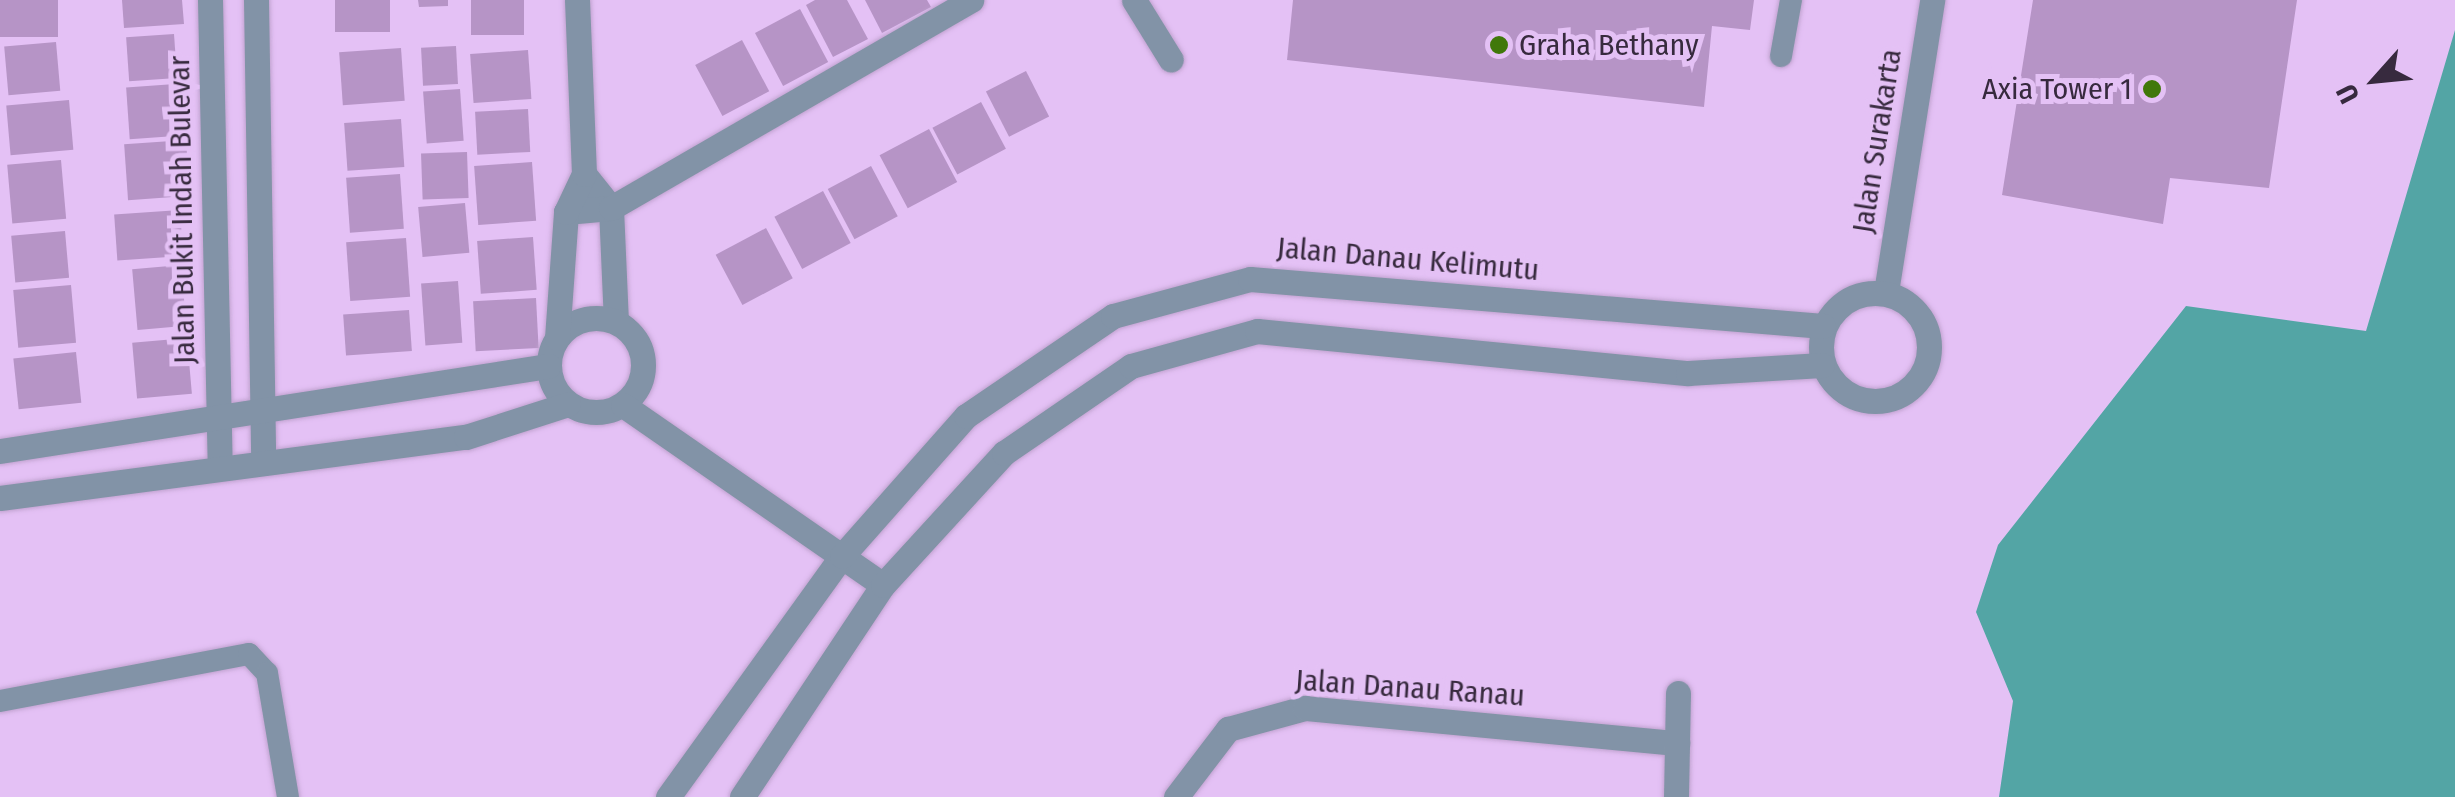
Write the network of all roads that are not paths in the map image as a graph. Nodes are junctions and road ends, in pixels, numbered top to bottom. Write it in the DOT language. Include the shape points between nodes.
graph roads {
  1 [pos="210,0"];
  2 [pos="256,0"];
  3 [pos="577,0"];
  4 [pos="971,0"];
  5 [pos="1134,0"];
  6 [pos="1791,0"];
  7 [pos="1932,0"];
  8 [pos="1781,56"];
  9 [pos="1172,60"];
  10 [pos="584,174"];
  11 [pos="611,208"];
  12 [pos="566,212"];
  13 [pos="1886,292"];
  14 [pos="616,322"];
  15 [pos="1823,326"];
  16 [pos="557,338"];
  17 [pos="1822,365"];
  18 [pos="548,366"];
  19 [pos="568,404"];
  20 [pos="623,405"];
  21 [pos="263,412"];
  22 [pos="219,418"];
  23 [pos="0,450"];
  24 [pos="264,458"];
  25 [pos="220,464"];
  26 [pos="0,498"];
  27 [pos="842,556"];
  28 [pos="883,585"];
  29 [pos="1678,693"];
  30 [pos="0,701"];
  31 [pos="1677,743"];
  32 [pos="288,797"];
  33 [pos="668,797"];
  34 [pos="742,797"];
  35 [pos="1176,797"];
  36 [pos="1676,797"];
  1 -- 22 [label="street, Jalan Bukit Indah Bulevar"];
  2 -- 21 [label="street"];
  3 -- 10 [label="street"];
  4 -- 11 [label="street"];
  5 -- 9 [label="street"];
  6 -- 8 [label="lane"];
  7 -- 13 [label="street, Jalan Surakarta"];
  10 -- 11 [label="street"];
  10 -- 12 [label="street"];
  11 -- 12 [label="street"];
  11 -- 14 [label="street"];
  12 -- 16 [label="street"];
  13 -- 15 [label="street" via="1848,298"];
  13 -- 17 [label="street" via="1919,312 1926,330 1932,349 1917,385 1884,403 1846,395"];
  14 -- 16 [label="street" via="584,319"];
  14 -- 20 [label="street" via="644,362"];
  15 -- 17 [label="street"];
  15 -- 27 [label="street, Jalan Danau Kelimutu" via="1250,278 1113,316 966,416"];
  16 -- 18 [label="street"];
  17 -- 28 [label="street" via="1688,373 1257,330 1130,366 1004,454"];
  18 -- 19 [label="street"];
  18 -- 21 [label="street"];
  19 -- 20 [label="street" via="596,413"];
  19 -- 24 [label="street" via="466,437"];
  20 -- 27 [label="street"];
  21 -- 22 [label="street"];
  21 -- 24 [label="street"];
  22 -- 23 [label="street"];
  22 -- 25 [label="street, Jalan Bukit Indah Bulevar"];
  24 -- 25 [label="street"];
  25 -- 26 [label="street"];
  27 -- 28 [label="street"];
  27 -- 33 [label="street, Jalan Danau Kelimutu"];
  28 -- 34 [label="street"];
  29 -- 31 [label="street"];
  30 -- 32 [label="lane" via="249,654 267,673"];
  31 -- 35 [label="street, Jalan Danau Ranau" via="1306,708 1228,729"];
  31 -- 36 [label="street"];
}
